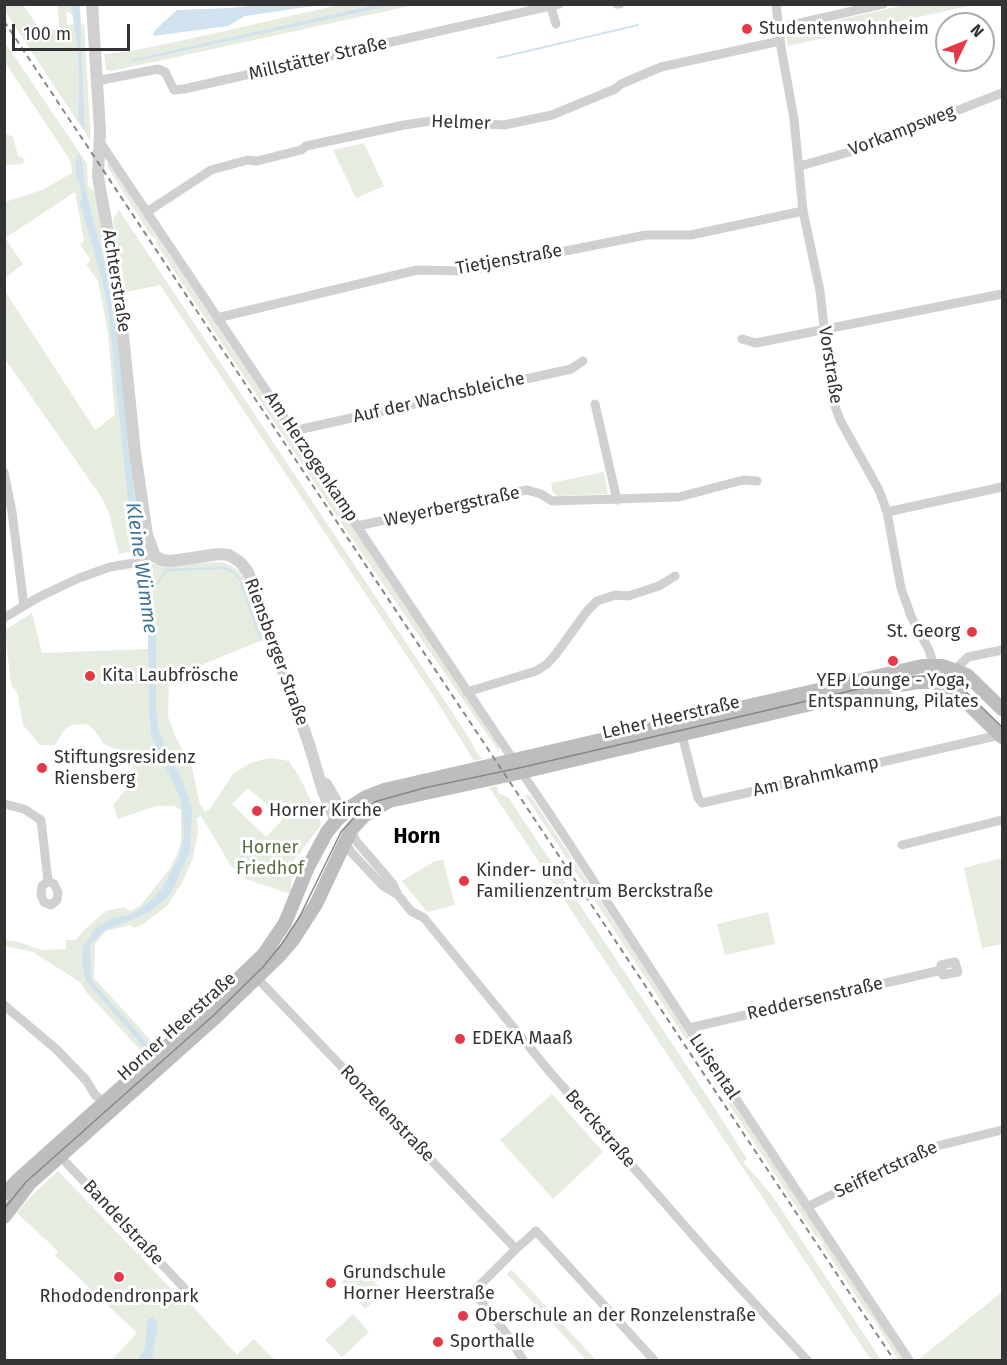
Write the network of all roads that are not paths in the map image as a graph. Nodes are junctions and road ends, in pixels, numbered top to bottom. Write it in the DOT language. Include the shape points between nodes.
graph roads {
  1 [pos="92,4"];
  2 [pos="776,4"];
  3 [pos="883,4"];
  4 [pos="553,5"];
  5 [pos="556,24"];
  6 [pos="778,28"];
  7 [pos="780,41"];
  8 [pos="96,81"];
  9 [pos="1002,93"];
  10 [pos="100,142"];
  11 [pos="800,166"];
  12 [pos="803,211"];
  13 [pos="147,212"];
  14 [pos="1002,294"];
  15 [pos="217,318"];
  16 [pos="824,329"];
  17 [pos="742,339"];
  18 [pos="583,362"];
  19 [pos="595,404"];
  20 [pos="293,431"];
  21 [pos="4,472"];
  22 [pos="757,481"];
  23 [pos="1002,487"];
  24 [pos="617,500"];
  25 [pos="887,512"];
  26 [pos="357,526"];
  27 [pos="151,558"];
  28 [pos="675,576"];
  29 [pos="24,606"];
  30 [pos="4,618"];
  31 [pos="1002,650"];
  32 [pos="934,665"];
  33 [pos="954,669"];
  34 [pos="940,684"];
  35 [pos="467,692"];
  36 [pos="1002,709"];
  37 [pos="682,735"];
  38 [pos="1001,736"];
  39 [pos="513,760"];
  40 [pos="522,772"];
  41 [pos="4,804"];
  42 [pos="339,817"];
  43 [pos="1002,820"];
  44 [pos="348,836"];
  45 [pos="902,845"];
  46 [pos="48,881"];
  47 [pos="942,970"];
  48 [pos="257,978"];
  49 [pos="4,1005"];
  50 [pos="688,1028"];
  51 [pos="104,1102"];
  52 [pos="1002,1130"];
  53 [pos="60,1156"];
  54 [pos="4,1194"];
  55 [pos="807,1208"];
  56 [pos="4,1217"];
  57 [pos="516,1249"];
  58 [pos="186,1290"];
  59 [pos="523,1360"];
  60 [pos="654,1360"];
  61 [pos="807,1360"];
  62 [pos="909,1360"];
  1 -- 8 [label="street, Achterstraße"];
  2 -- 6 [label="street, Vorstraße"];
  3 -- 6 [label="street"];
  4 -- 5 [label="street"];
  4 -- 8 [label="street, Millstätter Straße" via="184,89 174,90 165,72 158,69"];
  6 -- 7 [label="street, Vorstraße"];
  7 -- 11 [label="street, Vorstraße"];
  7 -- 13 [label="street, Helmer" via="661,67 552,115 504,125 430,121 306,146 257,161 248,159 201,175"];
  8 -- 10 [label="street, Achterstraße"];
  9 -- 11 [label="street, Vorkampsweg" via="853,151"];
  10 -- 13 [label="street, Am Herzogenkamp"];
  10 -- 27 [label="street, Achterstraße" via="98,177 118,286 135,452"];
  11 -- 12 [label="street, Vorstraße"];
  12 -- 15 [label="street, Tietjenstraße" via="691,235 646,235 464,271 417,270"];
  12 -- 16 [label="street, Vorstraße"];
  13 -- 15 [label="street, Am Herzogenkamp"];
  14 -- 16 [label="street"];
  15 -- 20 [label="street, Am Herzogenkamp"];
  16 -- 17 [label="street" via="756,343"];
  16 -- 25 [label="street, Vorstraße" via="832,398"];
  18 -- 20 [label="street, Auf der Wachsbleiche" via="571,369"];
  19 -- 24 [label="street"];
  20 -- 26 [label="street, Am Herzogenkamp"];
  21 -- 29 [label="street"];
  22 -- 24 [label="street, Weyerbergstraße" via="743,480 679,497"];
  23 -- 25 [label="street"];
  24 -- 26 [label="street, Weyerbergstraße" via="552,501 527,490"];
  25 -- 32 [label="street, Vorstraße" via="902,588"];
  26 -- 35 [label="street, Am Herzogenkamp"];
  27 -- 29 [label="street, Riensberger Straße" via="78,578"];
  27 -- 42 [label="street, Riensberger Straße" via="171,561 229,555 248,572 323,791"];
  28 -- 35 [label="street" via="628,596 615,595 597,601 547,664"];
  29 -- 30 [label="street, Riensberger Straße"];
  31 -- 33 [label="street" via="968,657"];
  32 -- 33 [label="main road, Leher Heerstraße"];
  32 -- 34 [label="street, Vorstraße"];
  32 -- 39 [label="main road, Leher Heerstraße"];
  33 -- 34 [label="street"];
  33 -- 36 [label="main road, Leher Heerstraße" via="973,680"];
  34 -- 37 [label="main road, Leher Heerstraße" via="918,682 875,689"];
  34 -- 38 [label="main road" via="956,692"];
  35 -- 39 [label="street, Am Herzogenkamp"];
  37 -- 38 [label="street, Am Brahmkamp" via="702,803"];
  37 -- 40 [label="main road, Leher Heerstraße"];
  39 -- 40 [label="street, Am Herzogenkamp"];
  39 -- 42 [label="main road, Leher Heerstraße" via="384,790 366,797"];
  40 -- 44 [label="main road, Leher Heerstraße" via="389,801 364,816"];
  40 -- 50 [label="street, Luisental"];
  41 -- 46 [label="street" via="24,809 41,820"];
  42 -- 44 [label="main road"];
  42 -- 51 [label="main road, Horner Heerstraße" via="318,848 285,923 264,954"];
  43 -- 45 [label="street"];
  44 -- 48 [label="main road, Horner Heerstraße" via="308,918"];
  44 -- 61 [label="street, Berckstraße" via="351,852 383,886 424,918 555,1078"];
  47 -- 50 [label="street, Reddersenstraße"];
  48 -- 53 [label="main road, Horner Heerstraße"];
  48 -- 57 [label="street, Ronzelenstraße"];
  49 -- 51 [label="street" via="56,1049"];
  50 -- 55 [label="street, Luisental"];
  51 -- 54 [label="main road, Horner Heerstraße"];
  52 -- 55 [label="street, Seiffertstraße" via="921,1150"];
  53 -- 56 [label="main road, Horner Heerstraße" via="24,1190"];
  53 -- 58 [label="street, Bandelstraße"];
  55 -- 62 [label="street, Luisental"];
  57 -- 59 [label="street" via="476,1289 477,1296"];
  57 -- 60 [label="street" via="536,1231"];
}
